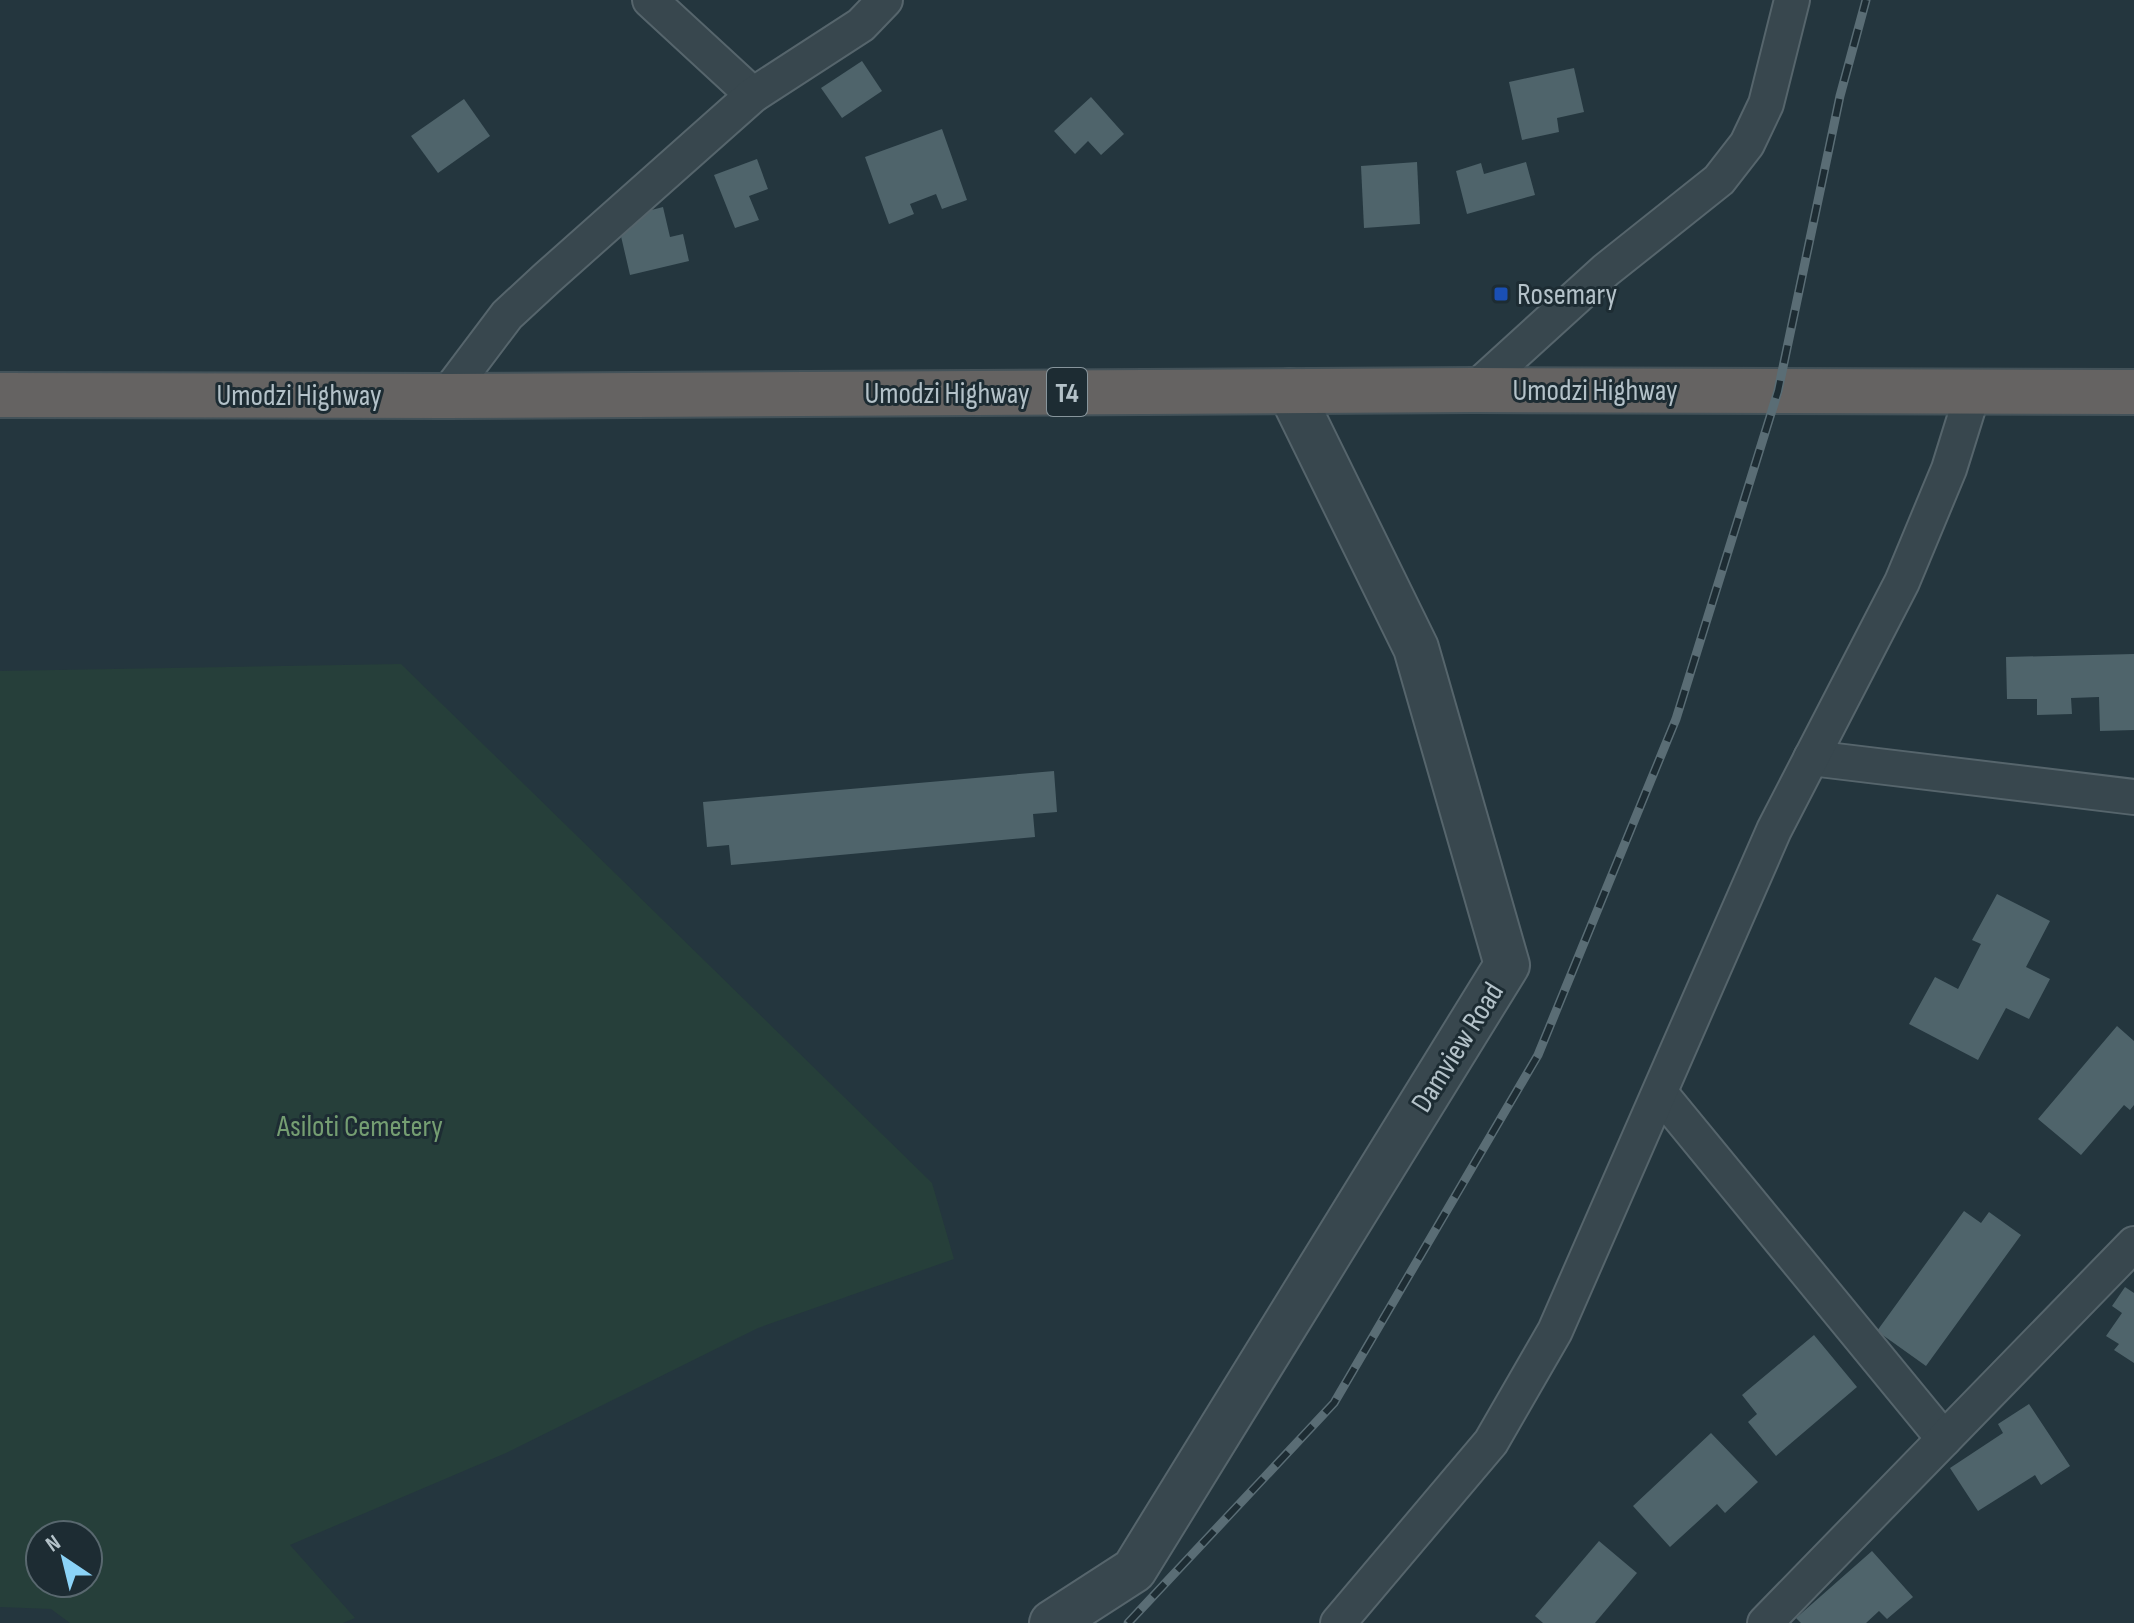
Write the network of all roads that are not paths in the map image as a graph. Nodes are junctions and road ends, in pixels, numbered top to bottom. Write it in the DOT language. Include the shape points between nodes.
graph roads {
  1 [pos="650,0"];
  2 [pos="885,0"];
  3 [pos="1792,0"];
  4 [pos="753,95"];
  5 [pos="1474,390"];
  6 [pos="1290,391"];
  7 [pos="1973,392"];
  8 [pos="2134,392"];
  9 [pos="0,395"];
  10 [pos="446,396"];
  11 [pos="1811,758"];
  12 [pos="2134,797"];
  13 [pos="1660,1093"];
  14 [pos="2134,1244"];
  15 [pos="1944,1439"];
  16 [pos="1052,1623"];
  17 [pos="1338,1623"];
  18 [pos="1765,1623"];
  1 -- 4 [label="street"];
  2 -- 4 [label="street" via="861,25"];
  3 -- 5 [label="street" via="1766,104 1747,144 1719,180 1606,270"];
  4 -- 10 [label="street" via="507,315"];
  5 -- 6 [label="highway, Umodzi Highway / T4"];
  5 -- 7 [label="highway, Umodzi Highway / T4"];
  6 -- 10 [label="highway, Umodzi Highway / T4"];
  6 -- 16 [label="street, Damview Road" via="1416,648 1507,965 1134,1570"];
  7 -- 8 [label="highway, Umodzi Highway / T4"];
  7 -- 11 [label="street" via="1949,469 1902,582"];
  9 -- 10 [label="highway, Umodzi Highway / T4"];
  11 -- 12 [label="street"];
  11 -- 13 [label="street" via="1774,830"];
  13 -- 15 [label="street"];
  13 -- 17 [label="street" via="1555,1331 1491,1442"];
  14 -- 15 [label="street"];
  15 -- 18 [label="street"];
}
